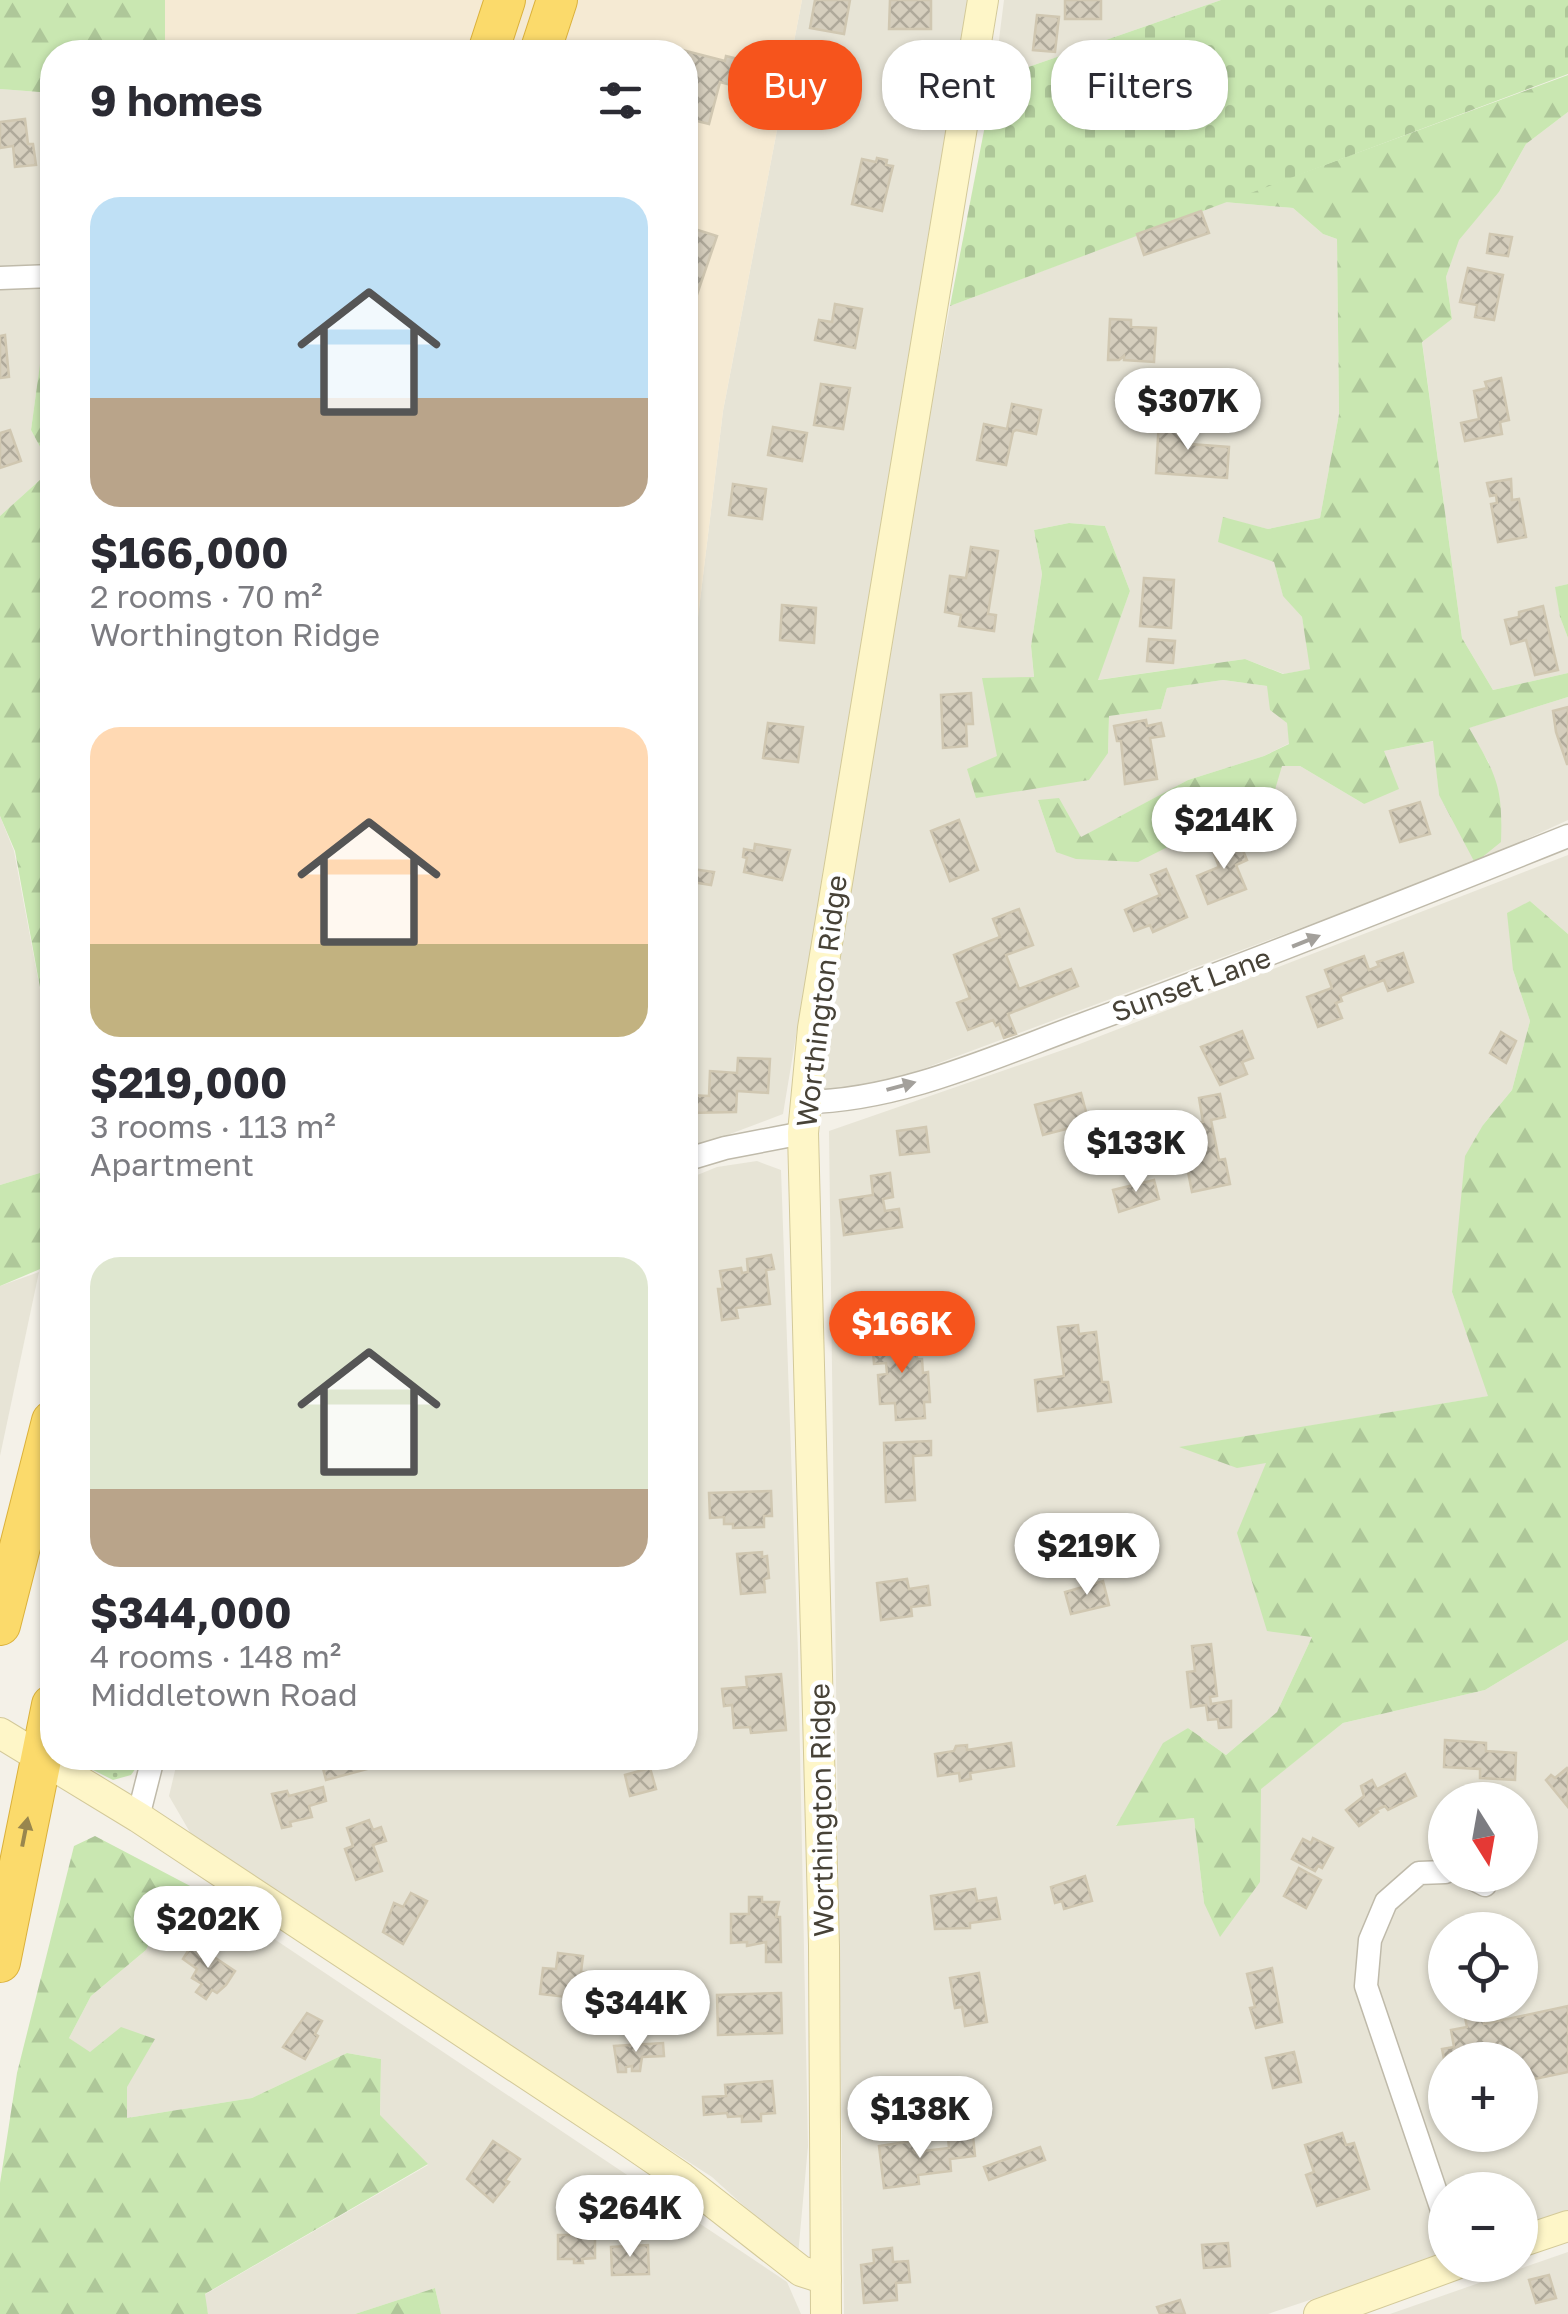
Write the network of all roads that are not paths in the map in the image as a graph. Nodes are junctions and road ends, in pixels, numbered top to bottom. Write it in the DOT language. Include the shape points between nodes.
graph roads {
  1 [pos="505,0"];
  2 [pos="557,0"];
  3 [pos="983,0"];
  4 [pos="492,40"];
  5 [pos="544,40"];
  6 [pos="40,276"];
  7 [pos="0,278"];
  8 [pos="1568,836"];
  9 [pos="805,1102"];
  10 [pos="803,1134"];
  11 [pos="698,1156"];
  12 [pos="40,1468"];
  13 [pos="0,1625"];
  14 [pos="0,1733"];
  15 [pos="40,1759"];
  16 [pos="59,1770"];
  17 [pos="150,1770"];
  18 [pos="138,1817"];
  19 [pos="1428,1872"];
  20 [pos="0,1962"];
  21 [pos="1429,2172"];
  22 [pos="1568,2226"];
  23 [pos="1538,2236"];
  24 [pos="1428,2274"];
  25 [pos="826,2278"];
  26 [pos="826,2314"];
  27 [pos="1319,2314"];
  1 -- 4 [label="highway"];
  2 -- 5 [label="highway"];
  3 -- 9 [label="street, Worthington Ridge"];
  6 -- 7 [label="street"];
  9 -- 8 [label="street, Sunset Lane, one-way" via="847,1100 957,1070"];
  9 -- 10 [label="street, Worthington Ridge"];
  10 -- 11 [label="street"];
  10 -- 25 [label="street, Worthington Ridge"];
  12 -- 13 [label="highway"];
  14 -- 15 [label="street"];
  20 -- 15 [label="highway, one-way"];
  16 -- 18 [label="street"];
  17 -- 18 [label="street"];
  18 -- 25 [label="street" via="682,2178 801,2271"];
  19 -- 21 [label="street" via="1419,1872 1386,1902 1370,1940 1366,1986"];
  22 -- 23 [label="street"];
  24 -- 27 [label="street"];
  25 -- 26 [label="street, Worthington Ridge"];
}
